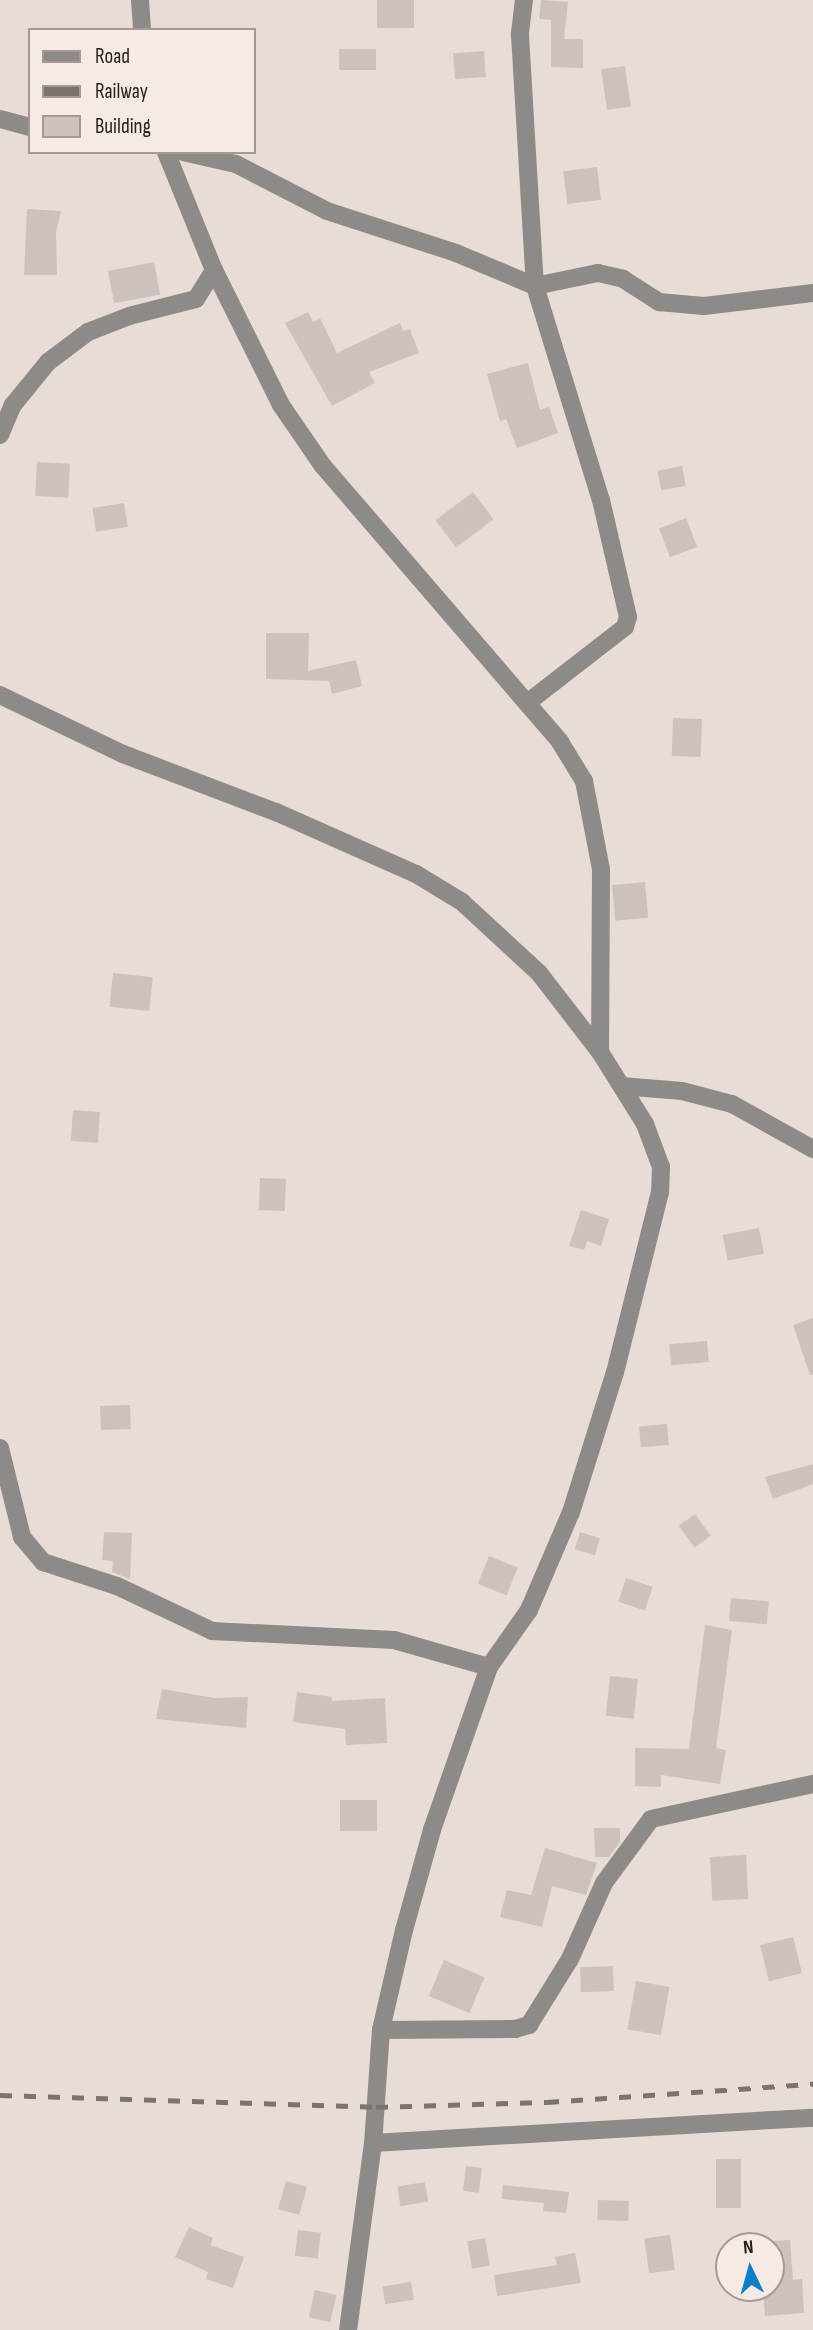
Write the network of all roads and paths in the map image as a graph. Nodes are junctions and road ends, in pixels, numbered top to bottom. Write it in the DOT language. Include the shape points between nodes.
graph roads {
  1 [pos="140,0"];
  2 [pos="524,0"];
  3 [pos="142,28"];
  4 [pos="0,118"];
  5 [pos="28,126"];
  6 [pos="167,154"];
  7 [pos="192,154"];
  8 [pos="214,270"];
  9 [pos="535,286"];
  10 [pos="813,293"];
  11 [pos="0,435"];
  12 [pos="0,695"];
  13 [pos="527,703"];
  14 [pos="600,1052"];
  15 [pos="622,1086"];
  16 [pos="813,1149"];
  17 [pos="0,1448"];
  18 [pos="489,1667"];
  19 [pos="813,1784"];
  20 [pos="381,2030"];
  21 [pos="813,2118"];
  22 [pos="373,2143"];
  23 [pos="353,2326"];
  1 -- 3 [label="street"];
  2 -- 9 [label="street" via="520,35"];
  4 -- 5 [label="street"];
  6 -- 8 [label="street"];
  7 -- 9 [label="street" via="236,164 327,211 445,249"];
  8 -- 11 [label="street" via="196,299 88,332 48,362 13,405"];
  8 -- 13 [label="street" via="281,405 323,466"];
  9 -- 10 [label="street" via="598,274 623,279 659,302 704,306"];
  9 -- 13 [label="street" via="601,500 628,617 625,627"];
  12 -- 14 [label="street" via="123,754 276,812 416,874 497,930 539,973"];
  13 -- 14 [label="street" via="573,759 590,806 603,910"];
  14 -- 15 [label="street"];
  15 -- 16 [label="street" via="682,1091 732,1104"];
  15 -- 18 [label="street" via="655,1145 661,1167 660,1192 615,1371 571,1511 529,1611"];
  17 -- 18 [label="street" via="22,1537 43,1562 117,1586 212,1630 394,1640"];
  18 -- 20 [label="street" via="432,1830"];
  19 -- 20 [label="street" via="651,1819 604,1882 570,1959 537,2019 529,2025 515,2029"];
  20 -- 22 [label="street"];
  21 -- 22 [label="street"];
  22 -- 23 [label="street"];
}
